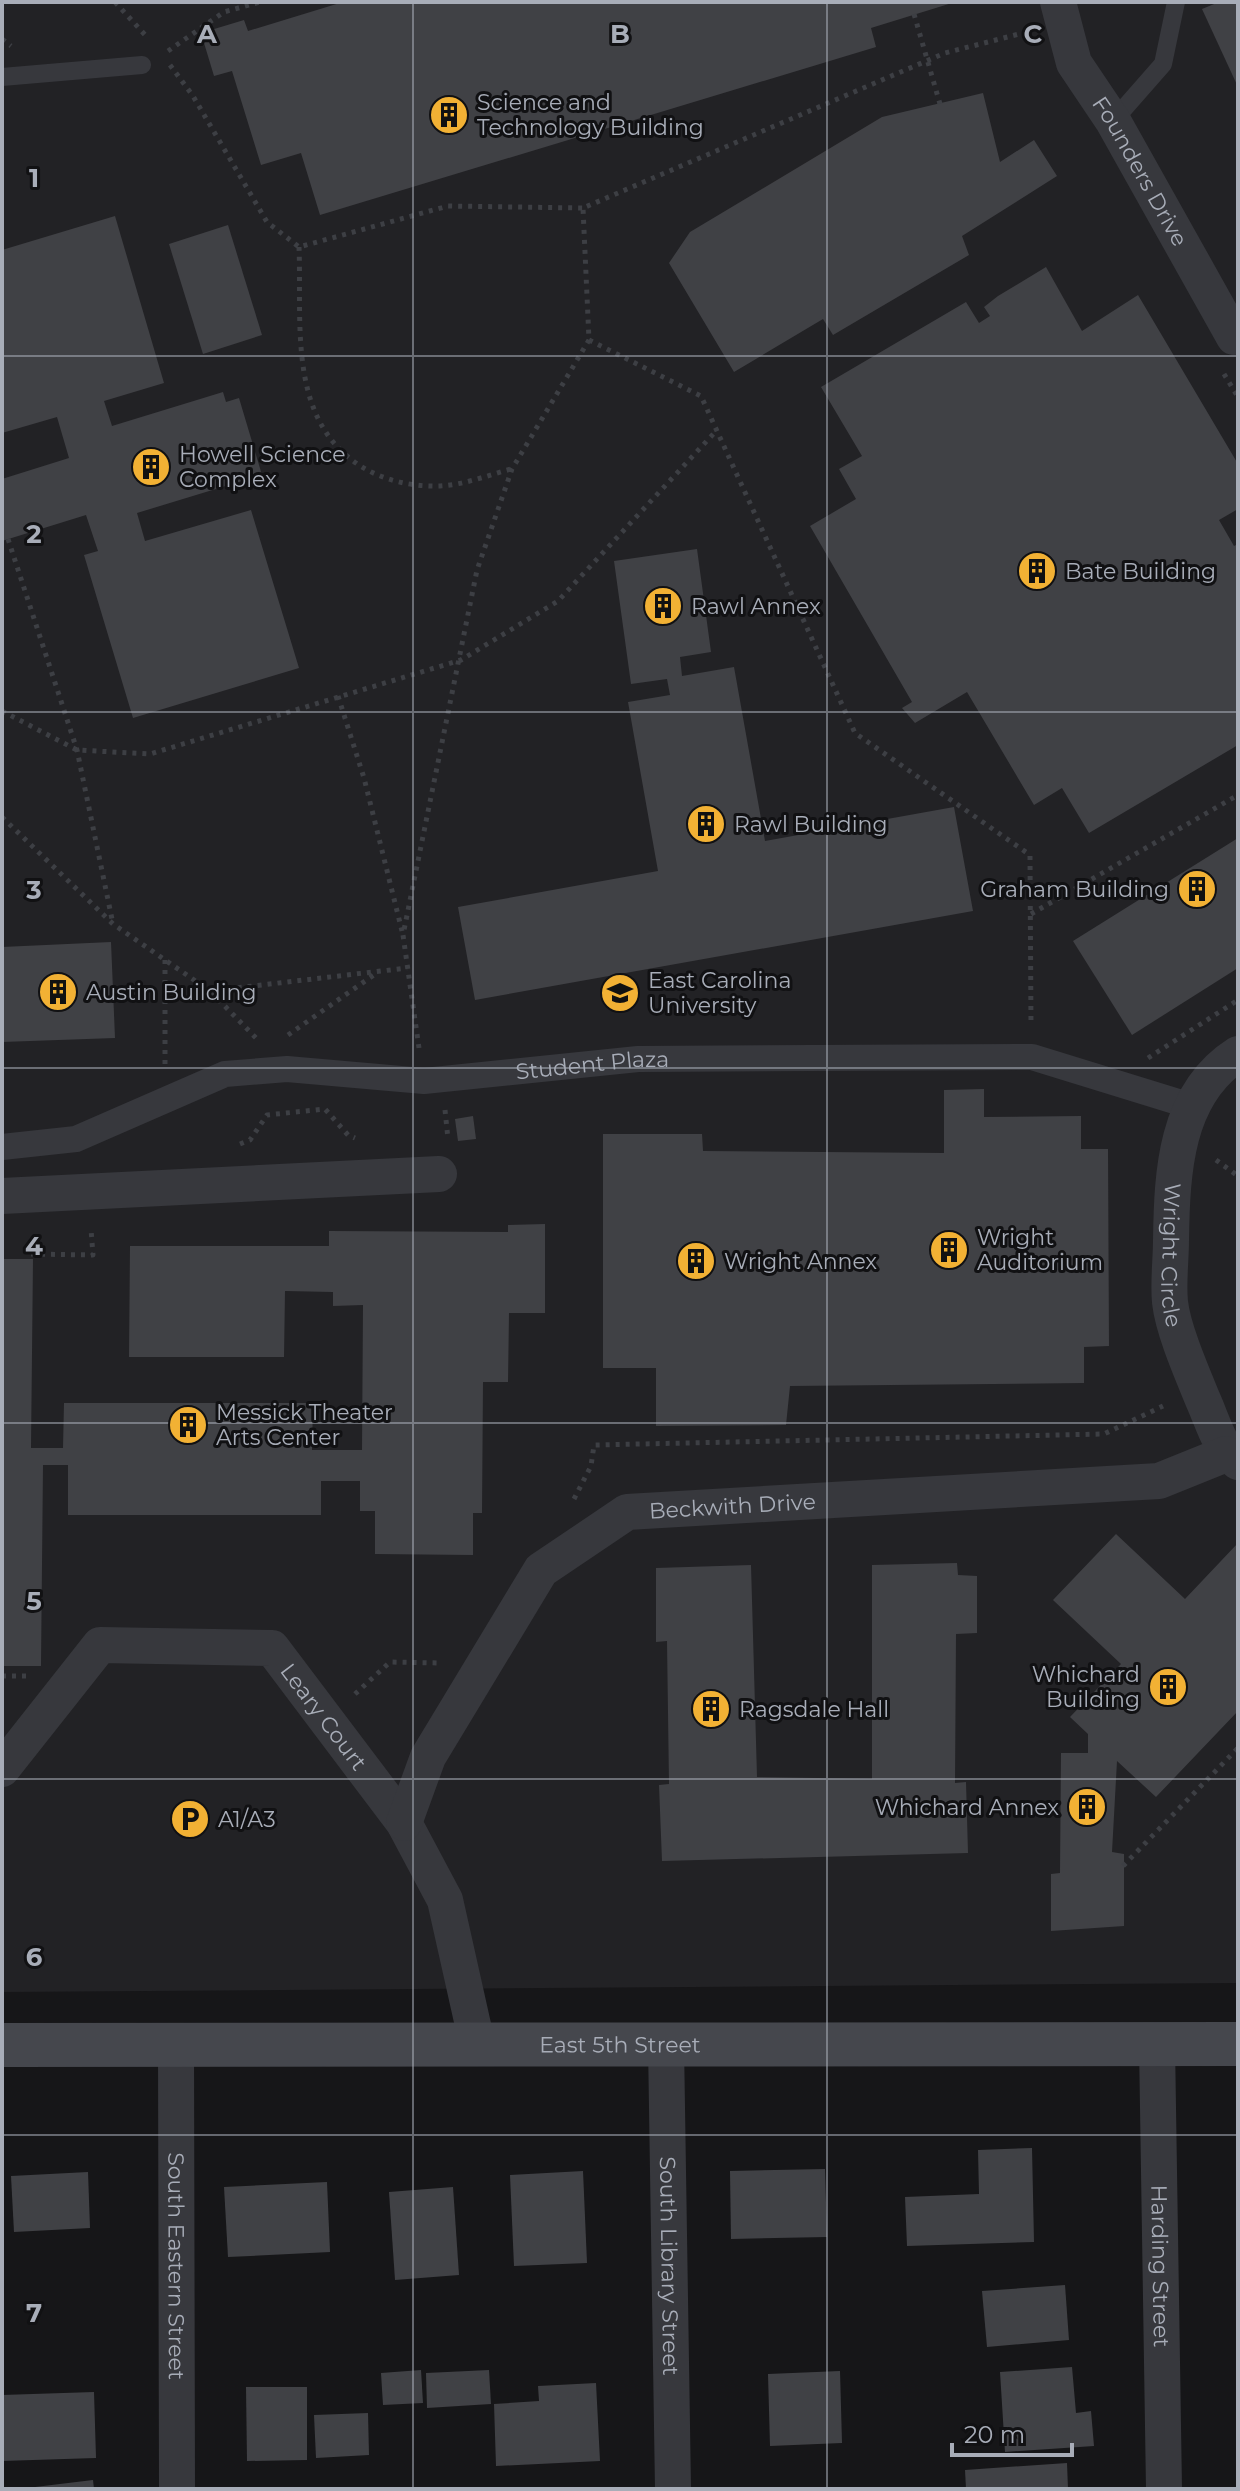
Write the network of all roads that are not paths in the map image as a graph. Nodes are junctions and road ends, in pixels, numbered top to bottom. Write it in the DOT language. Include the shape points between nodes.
graph roads {
  1 [pos="1058,2"];
  2 [pos="1176,2"];
  3 [pos="142,65"];
  4 [pos="2,77"];
  5 [pos="1113,121"];
  6 [pos="1236,337"];
  7 [pos="1238,1054"];
  8 [pos="1191,1106"];
  9 [pos="2,1147"];
  10 [pos="439,1174"];
  11 [pos="2,1196"];
  12 [pos="1232,1458"];
  13 [pos="2,1769"];
  14 [pos="404,1823"];
  15 [pos="477,2043"];
  16 [pos="176,2044"];
  17 [pos="666,2044"];
  18 [pos="1157,2044"];
  19 [pos="1238,2044"];
  20 [pos="2,2045"];
  21 [pos="177,2489"];
  22 [pos="673,2489"];
  23 [pos="1164,2489"];
  1 -- 5 [label="street, Founders Drive" via="1074,63"];
  2 -- 5 [label="lane" via="1163,64"];
  3 -- 4 [label="lane"];
  5 -- 6 [label="street, Founders Drive"];
  7 -- 8 [label="street, Wright Circle"];
  8 -- 9 [label="street, Student Plaza" via="1032,1057 638,1059 424,1081 287,1069 225,1074 76,1139"];
  8 -- 12 [label="street, Wright Circle" via="1172,1189 1170,1303 1197,1385"];
  10 -- 11 [label="street"];
  12 -- 14 [label="street, Beckwith Drive" via="1159,1481 627,1512 541,1570 428,1757"];
  13 -- 14 [label="street, Leary Court" via="100,1645 272,1648"];
  14 -- 15 [label="street, Leary Court" via="445,1900"];
  15 -- 16 [label="main road, East 5th Street"];
  15 -- 17 [label="main road, East 5th Street"];
  16 -- 20 [label="main road, East 5th Street"];
  16 -- 21 [label="street, South Eastern Street"];
  17 -- 18 [label="main road, East 5th Street"];
  17 -- 22 [label="street, South Library Street"];
  18 -- 19 [label="main road, East 5th Street"];
  18 -- 23 [label="street, Harding Street"];
}
